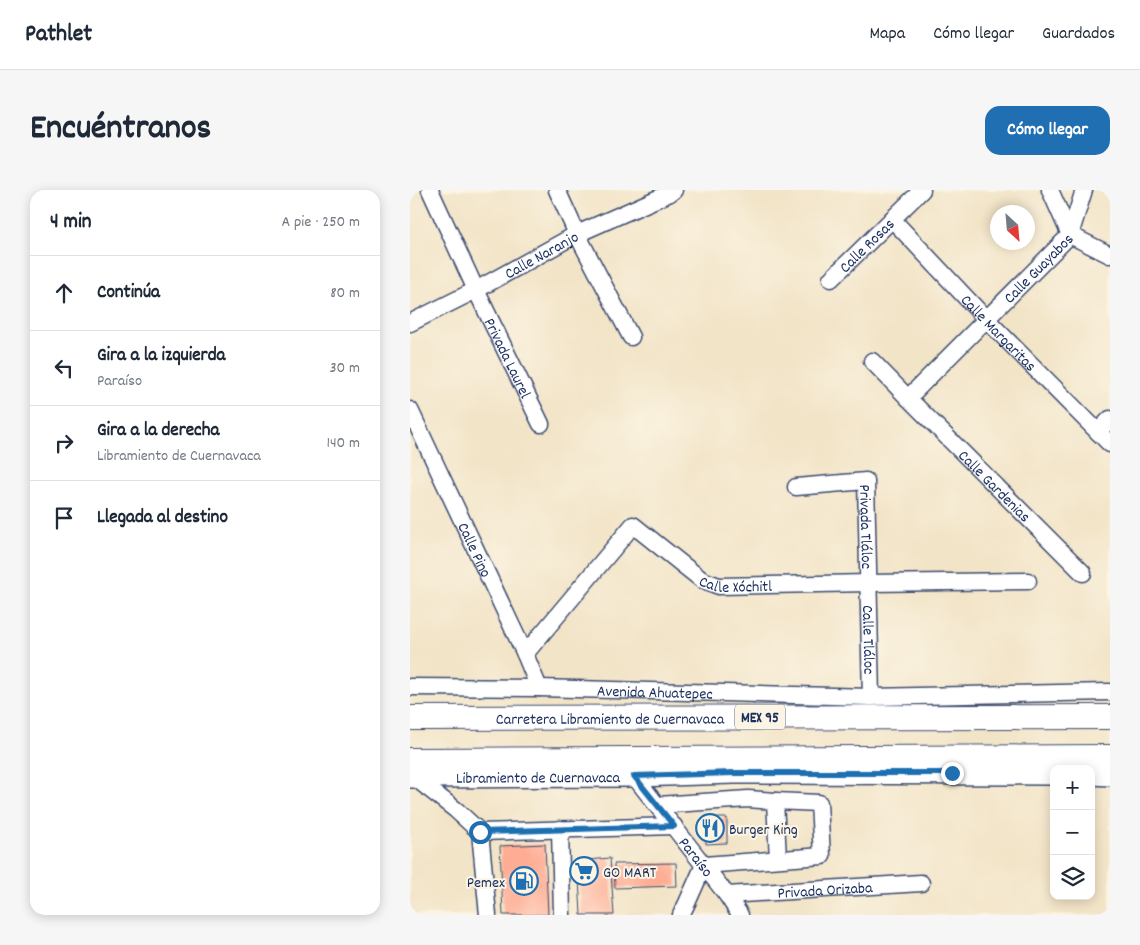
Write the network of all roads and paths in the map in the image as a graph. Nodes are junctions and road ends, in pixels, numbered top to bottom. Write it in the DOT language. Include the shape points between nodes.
graph roads {
  1 [pos="430,190"];
  2 [pos="557,190"];
  3 [pos="674,190"];
  4 [pos="922,190"];
  5 [pos="1050,190"];
  6 [pos="1084,190"];
  7 [pos="892,219"];
  8 [pos="577,234"];
  9 [pos="1070,235"];
  10 [pos="1110,255"];
  11 [pos="831,279"];
  12 [pos="476,290"];
  13 [pos="986,320"];
  14 [pos="410,323"];
  15 [pos="631,337"];
  16 [pos="872,361"];
  17 [pos="908,398"];
  18 [pos="410,410"];
  19 [pos="1110,419"];
  20 [pos="541,424"];
  21 [pos="1098,432"];
  22 [pos="1110,444"];
  23 [pos="796,487"];
  24 [pos="1083,573"];
  25 [pos="1028,581"];
  26 [pos="869,583"];
  27 [pos="525,654"];
  28 [pos="410,687"];
  29 [pos="539,688"];
  30 [pos="1110,692"];
  31 [pos="871,697"];
  32 [pos="1110,717"];
  33 [pos="410,718"];
  34 [pos="1110,757"];
  35 [pos="411,771"];
  36 [pos="1050,774"];
  37 [pos="1095,774"];
  38 [pos="1110,775"];
  39 [pos="634,776"];
  40 [pos="775,801"];
  41 [pos="658,805"];
  42 [pos="674,826"];
  43 [pos="560,829"];
  44 [pos="480,832"];
  45 [pos="778,860"];
  46 [pos="704,865"];
  47 [pos="921,883"];
  48 [pos="727,896"];
  49 [pos="488,915"];
  50 [pos="562,915"];
  51 [pos="680,915"];
  52 [pos="740,915"];
  1 -- 12 [label="street, Privada Laurel"];
  2 -- 8 [label="street"];
  3 -- 8 [label="street, Calle Naranjo"];
  4 -- 7 [label="street, Calle Rosas"];
  5 -- 9 [label="street"];
  6 -- 9 [label="street, Calle Guayabos"];
  7 -- 11 [label="street, Calle Rosas"];
  7 -- 13 [label="street, Calle Margaritas"];
  8 -- 12 [label="street, Calle Naranjo"];
  8 -- 15 [label="street"];
  9 -- 10 [label="street"];
  9 -- 13 [label="street, Calle Guayabos"];
  12 -- 14 [label="street, Calle Naranjo"];
  12 -- 20 [label="street, Privada Laurel"];
  13 -- 17 [label="street, Calle Guayabos"];
  13 -- 21 [label="street, Calle Margaritas"];
  16 -- 17 [label="street, Calle Gardenias"];
  17 -- 24 [label="street, Calle Gardenias"];
  18 -- 27 [label="street, Calle Pino"];
  19 -- 21 [label="street"];
  21 -- 22 [label="street, Calle Margaritas"];
  23 -- 26 [label="street, Privada Tláloc" via="866,481"];
  25 -- 26 [label="street, Calle Xóchitl"];
  26 -- 27 [label="street, Calle Xóchitl" via="720,586 702,580 633,524"];
  26 -- 31 [label="street, Calle Tláloc"];
  27 -- 29 [label="street, Calle Pino"];
  28 -- 29 [label="street, Avenida Ahuatepec"];
  29 -- 31 [label="street, Avenida Ahuatepec"];
  30 -- 31 [label="street, Avenida Ahuatepec"];
  32 -- 33 [label="highway, Carretera Libramiento de Cuernavaca / MEX 95"];
  34 -- 35 [label="highway"];
  35 -- 39 [label="main road, Libramiento de Cuernavaca"];
  35 -- 44 [label="street"];
  36 -- 39 [label="main road, Libramiento de Cuernavaca" via="734,773"];
  37 -- 38 [label="main road"];
  39 -- 41 [label="street, Paraíso"];
  40 -- 41 [label="street" via="748,799"];
  40 -- 45 [label="street"];
  40 -- 45 [label="street" via="819,803 822,856"];
  41 -- 42 [label="street, Paraíso"];
  42 -- 43 [label="street"];
  42 -- 46 [label="street, Paraíso"];
  43 -- 44 [label="street"];
  43 -- 50 [label="street"];
  44 -- 49 [label="street"];
  45 -- 46 [label="street"];
  46 -- 48 [label="street, Paraíso"];
  46 -- 51 [label="street"];
  47 -- 48 [label="street, Privada Orizaba"];
  48 -- 52 [label="street, Paraíso"];
}
